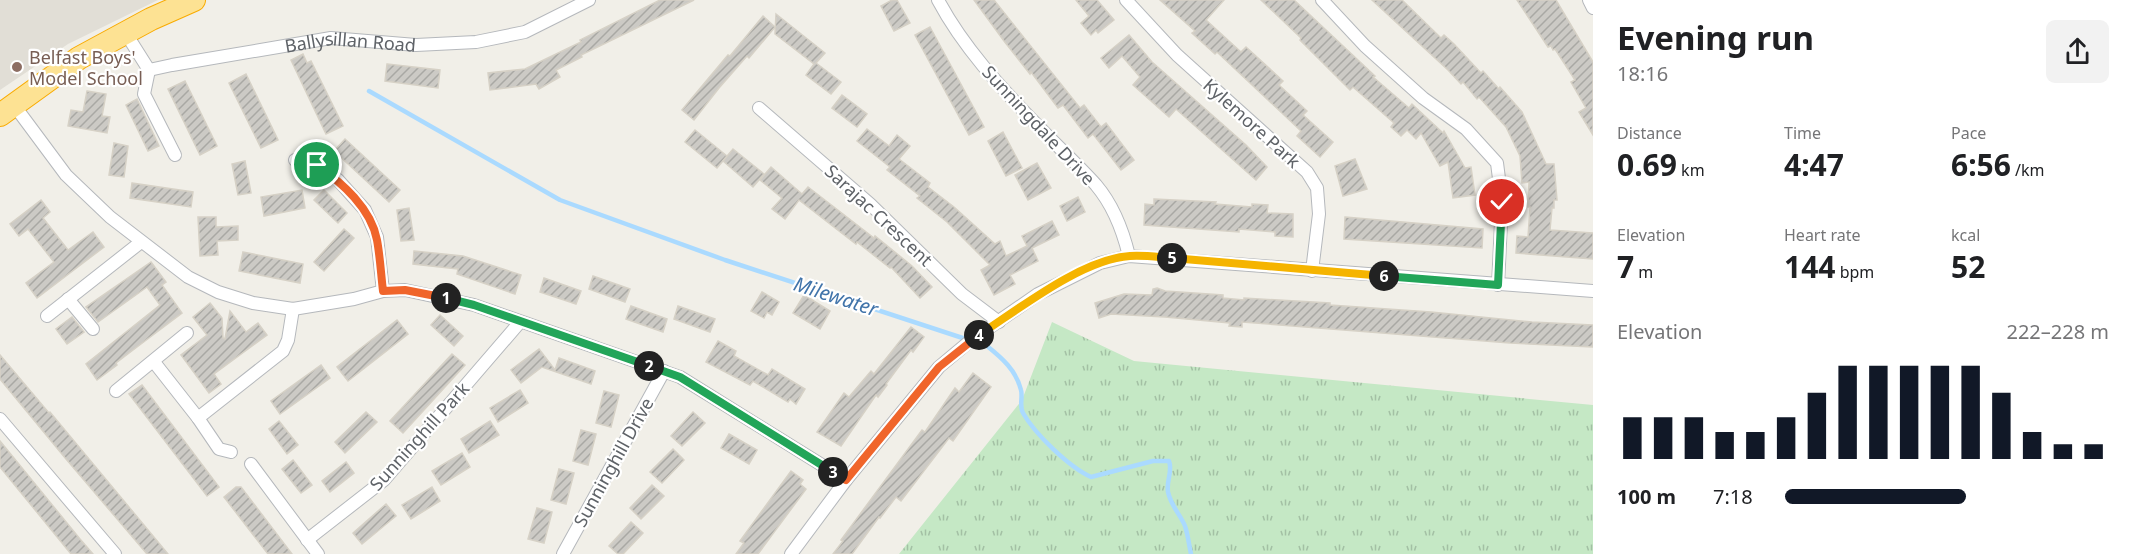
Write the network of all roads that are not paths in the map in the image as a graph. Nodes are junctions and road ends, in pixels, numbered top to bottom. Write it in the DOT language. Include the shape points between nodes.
graph roads {
  1 [pos="194,0"];
  2 [pos="589,0"];
  3 [pos="938,0"];
  4 [pos="1126,0"];
  5 [pos="1322,0"];
  6 [pos="1589,0"];
  7 [pos="1593,8"];
  8 [pos="125,32"];
  9 [pos="149,70"];
  10 [pos="759,108"];
  11 [pos="7,110"];
  12 [pos="175,154"];
  13 [pos="295,160"];
  14 [pos="141,242"];
  15 [pos="1129,256"];
  16 [pos="1312,271"];
  17 [pos="1498,285"];
  18 [pos="383,291"];
  19 [pos="1593,291"];
  20 [pos="69,299"];
  21 [pos="293,309"];
  22 [pos="47,316"];
  23 [pos="520,322"];
  24 [pos="999,322"];
  25 [pos="93,329"];
  26 [pos="188,333"];
  27 [pos="154,362"];
  28 [pos="664,371"];
  29 [pos="116,391"];
  30 [pos="198,418"];
  31 [pos="0,419"];
  32 [pos="231,452"];
  33 [pos="251,464"];
  34 [pos="846,480"];
  35 [pos="307,540"];
  36 [pos="115,554"];
  37 [pos="318,554"];
  38 [pos="563,554"];
  39 [pos="791,554"];
  1 -- 8 [label="highway"];
  2 -- 9 [label="street, Ballysillan Road" via="525,32 476,42 416,45 331,38"];
  3 -- 15 [label="street, Sunningdale Drive" via="985,67 1098,187 1119,222"];
  4 -- 16 [label="street, Kylemore Park" via="1177,55 1307,172 1317,188 1319,214"];
  5 -- 17 [label="street" via="1365,46 1422,98 1466,129 1497,163 1502,202"];
  6 -- 7 [label="street"];
  8 -- 9 [label="street"];
  8 -- 11 [label="highway" via="79,58"];
  9 -- 12 [label="street" via="144,94"];
  10 -- 24 [label="street, Sarajac Crescent" via="870,204 962,294"];
  11 -- 14 [label="street" via="66,175"];
  13 -- 18 [label="street" via="317,165 338,180 365,210 377,237"];
  14 -- 20 [label="street"];
  14 -- 21 [label="street" via="188,277 218,292"];
  15 -- 16 [label="street"];
  15 -- 24 [label="street" via="1075,274"];
  16 -- 17 [label="street"];
  17 -- 19 [label="street"];
  18 -- 21 [label="street"];
  18 -- 23 [label="street" via="426,293"];
  20 -- 22 [label="street"];
  20 -- 25 [label="street"];
  21 -- 30 [label="street" via="283,351"];
  23 -- 28 [label="street"];
  23 -- 35 [label="street, Sunninghill Park" via="384,480"];
  24 -- 34 [label="street" via="939,367"];
  26 -- 27 [label="street"];
  27 -- 29 [label="street"];
  27 -- 30 [label="street"];
  28 -- 34 [label="street" via="741,413"];
  28 -- 38 [label="street, Sunninghill Drive"];
  30 -- 32 [label="street" via="219,449"];
  31 -- 36 [label="street"];
  33 -- 35 [label="street"];
  34 -- 39 [label="street"];
  35 -- 37 [label="street"];
}
